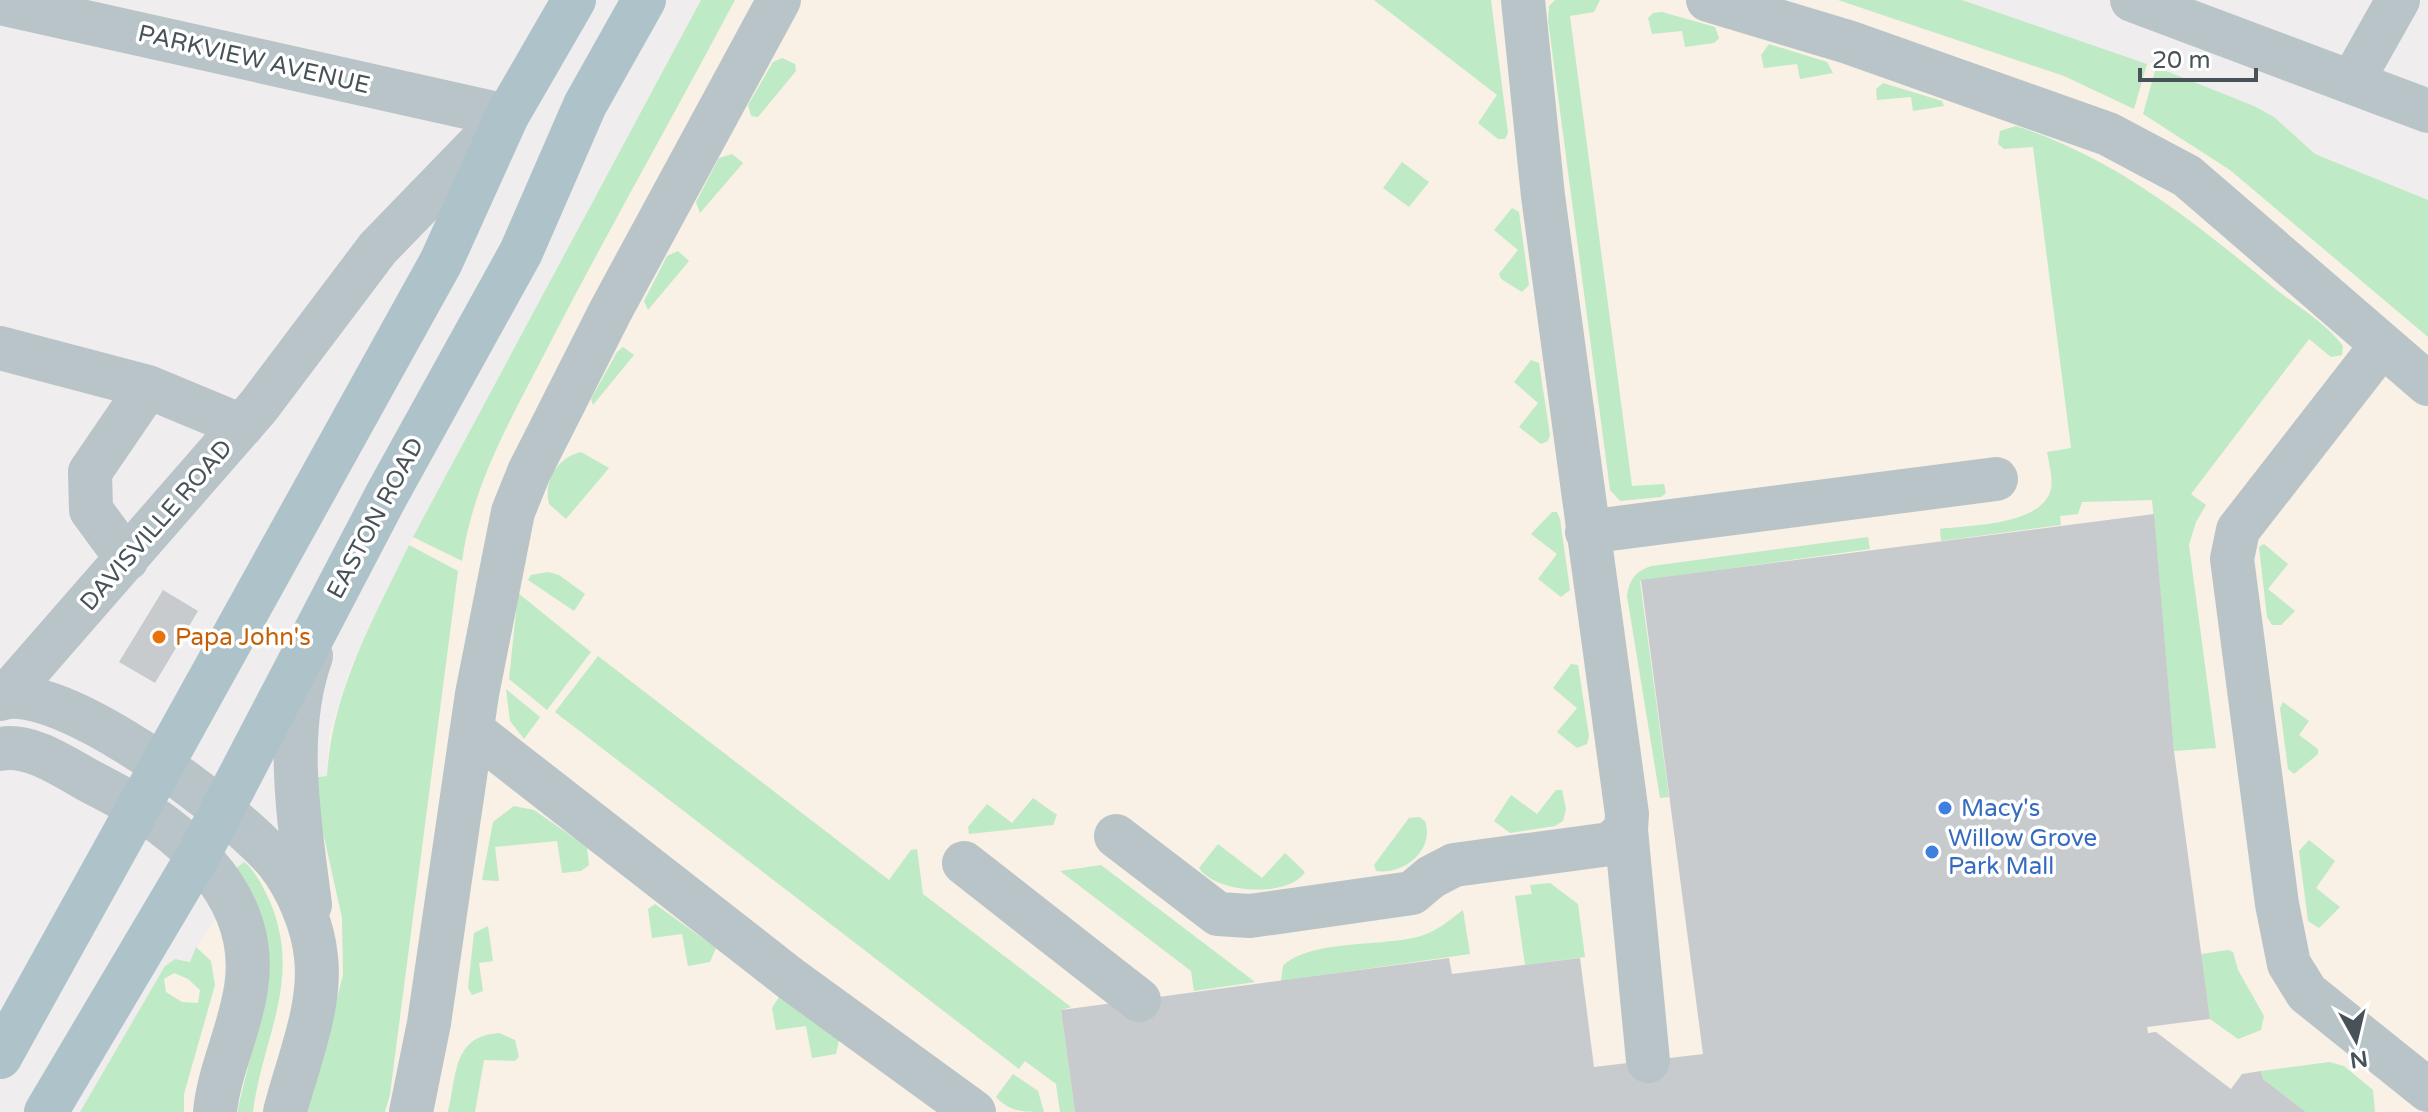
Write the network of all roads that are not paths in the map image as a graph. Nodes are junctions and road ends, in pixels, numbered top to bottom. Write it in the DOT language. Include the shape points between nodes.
graph roads {
  1 [pos="574,0"];
  2 [pos="644,0"];
  3 [pos="779,0"];
  4 [pos="1523,0"];
  5 [pos="1708,0"];
  6 [pos="2132,0"];
  7 [pos="2398,0"];
  8 [pos="0,3"];
  9 [pos="2353,80"];
  10 [pos="2428,111"];
  11 [pos="507,116"];
  12 [pos="2382,345"];
  13 [pos="0,348"];
  14 [pos="2428,384"];
  15 [pos="148,387"];
  16 [pos="242,426"];
  17 [pos="1996,479"];
  18 [pos="1587,532"];
  19 [pos="127,559"];
  20 [pos="334,594"];
  21 [pos="2,698"];
  22 [pos="473,731"];
  23 [pos="0,749"];
  24 [pos="159,764"];
  25 [pos="139,807"];
  26 [pos="222,808"];
  27 [pos="1626,830"];
  28 [pos="1116,836"];
  29 [pos="199,854"];
  30 [pos="964,863"];
  31 [pos="316,955"];
  32 [pos="1139,1000"];
  33 [pos="0,1057"];
  34 [pos="1648,1061"];
  35 [pos="2428,1090"];
  36 [pos="46,1112"];
  37 [pos="215,1112"];
  38 [pos="285,1112"];
  39 [pos="411,1112"];
  40 [pos="974,1112"];
  1 -- 11 [label="main road"];
  2 -- 20 [label="main road, EASTON ROAD" via="585,105 521,252"];
  3 -- 22 [label="street" via="664,208 529,472 498,573"];
  4 -- 18 [label="street"];
  5 -- 12 [label="street" via="1848,42 2108,134 2187,176"];
  6 -- 9 [label="street"];
  7 -- 9 [label="street"];
  8 -- 11 [label="street, PARKVIEW AVENUE"];
  9 -- 10 [label="street"];
  11 -- 16 [label="street, DAVISVILLE ROAD" via="378,248"];
  11 -- 24 [label="main road" via="441,262"];
  12 -- 14 [label="street"];
  12 -- 35 [label="street" via="2238,530 2232,559 2289,964 2307,993"];
  13 -- 15 [label="street"];
  15 -- 16 [label="street"];
  15 -- 19 [label="street" via="90,472 91,510"];
  16 -- 19 [label="street, DAVISVILLE ROAD"];
  17 -- 18 [label="street"];
  18 -- 27 [label="street"];
  19 -- 21 [label="street, DAVISVILLE ROAD"];
  20 -- 26 [label="main road, EASTON ROAD"];
  20 -- 31 [label="street" via="303,680 297,721 298,785"];
  21 -- 24 [label="street" via="33,698 60,706"];
  22 -- 39 [label="street"];
  22 -- 40 [label="street" via="791,979"];
  23 -- 25 [label="street" via="30,751"];
  24 -- 25 [label="main road"];
  24 -- 26 [label="street"];
  25 -- 29 [label="street"];
  25 -- 33 [label="main road"];
  26 -- 29 [label="main road, EASTON ROAD"];
  26 -- 31 [label="street" via="276,861 294,887"];
  27 -- 28 [label="street" via="1610,844 1454,865 1412,893 1250,916 1218,914"];
  27 -- 34 [label="street"];
  29 -- 36 [label="main road, EASTON ROAD"];
  29 -- 37 [label="street" via="228,891 249,954 246,988"];
  30 -- 32 [label="street"];
  31 -- 38 [label="street" via="317,986"];
}
